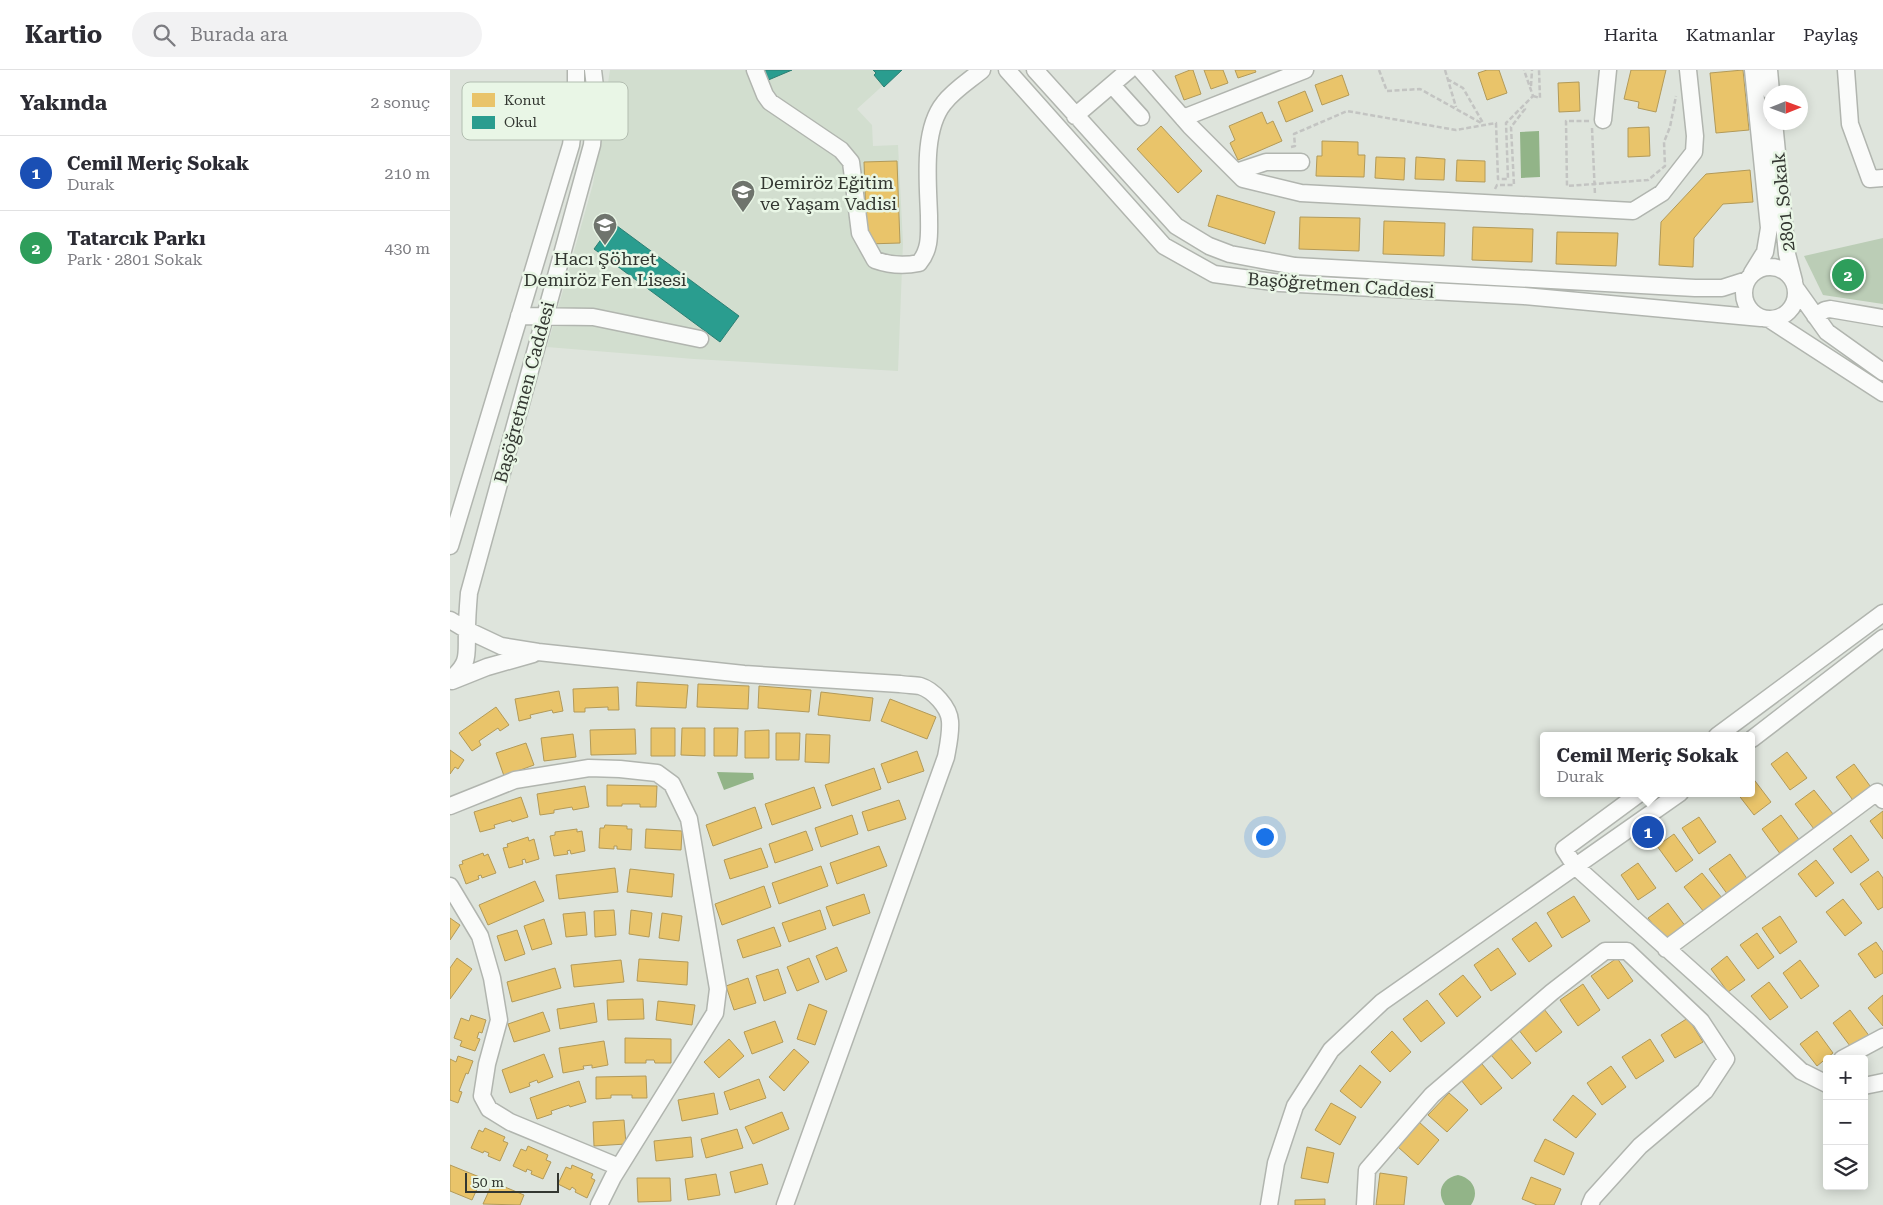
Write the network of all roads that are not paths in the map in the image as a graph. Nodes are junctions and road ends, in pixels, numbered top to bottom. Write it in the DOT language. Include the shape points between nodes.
graph roads {
  1 [pos="755,70"];
  2 [pos="982,70"];
  3 [pos="1007,70"];
  4 [pos="1035,70"];
  5 [pos="1129,70"];
  6 [pos="1142,70"];
  7 [pos="1305,70"];
  8 [pos="1608,70"];
  9 [pos="1688,70"];
  10 [pos="1753,70"];
  11 [pos="1769,70"];
  12 [pos="1846,70"];
  13 [pos="1112,85"];
  14 [pos="1770,85"];
  15 [pos="1075,116"];
  16 [pos="1141,117"];
  17 [pos="1183,118"];
  18 [pos="1602,120"];
  19 [pos="1774,130"];
  20 [pos="572,140"];
  21 [pos="592,140"];
  22 [pos="1301,162"];
  23 [pos="1236,172"];
  24 [pos="1883,178"];
  25 [pos="1774,202"];
  26 [pos="1750,276"];
  27 [pos="1795,286"];
  28 [pos="519,316"];
  29 [pos="545,316"];
  30 [pos="1815,316"];
  31 [pos="1883,318"];
  32 [pos="1765,319"];
  33 [pos="700,339"];
  34 [pos="1883,372"];
  35 [pos="1883,393"];
  36 [pos="450,546"];
  37 [pos="1883,613"];
  38 [pos="450,620"];
  39 [pos="466,630"];
  40 [pos="1883,638"];
  41 [pos="538,652"];
  42 [pos="450,681"];
  43 [pos="1722,732"];
  44 [pos="1755,737"];
  45 [pos="1635,797"];
  46 [pos="1674,797"];
  47 [pos="1883,800"];
  48 [pos="450,806"];
  49 [pos="1574,866"];
  50 [pos="450,886"];
  51 [pos="1666,949"];
  52 [pos="1883,1037"];
  53 [pos="1849,1055"];
  54 [pos="1823,1069"];
  55 [pos="1810,1076"];
  56 [pos="1823,1082"];
  57 [pos="1883,1082"];
  58 [pos="1868,1085"];
  59 [pos="619,1167"];
  60 [pos="599,1205"];
  61 [pos="785,1205"];
  62 [pos="1269,1205"];
  63 [pos="1365,1205"];
  64 [pos="1590,1205"];
  1 -- 2 [label="street" via="770,102 841,150 851,162 860,233 875,260 910,265 920,264 929,242 928,158 933,126 945,102"];
  3 -- 32 [label="street, Başöğretmen Caddesi" via="1164,246 1214,274 1280,283 1524,296"];
  4 -- 15 [label="street, Başöğretmen Caddesi"];
  5 -- 13 [label="street"];
  6 -- 17 [label="street"];
  7 -- 17 [label="street"];
  8 -- 18 [label="street"];
  9 -- 23 [label="street" via="1694,152 1662,194 1632,211 1301,192 1244,179"];
  10 -- 25 [label="street"];
  11 -- 14 [label="street"];
  12 -- 24 [label="street" via="1850,124 1870,179"];
  13 -- 15 [label="street"];
  13 -- 16 [label="street"];
  15 -- 26 [label="street, Başöğretmen Caddesi" via="1176,226 1209,246 1230,254 1295,266 1695,288 1722,288"];
  17 -- 23 [label="street"];
  19 -- 25 [label="street, 2801 Sokak"];
  20 -- 28 [label="street, Başöğretmen Caddesi"];
  21 -- 29 [label="street, Başöğretmen Caddesi"];
  22 -- 23 [label="street" via="1266,162"];
  25 -- 26 [label="street" via="1765,252"];
  25 -- 27 [label="street, 2801 Sokak"];
  26 -- 27 [label="street, Başöğretmen Caddesi" via="1759,268 1776,266"];
  26 -- 32 [label="street" via="1744,298 1753,313"];
  27 -- 30 [label="street, 2801 Sokak"];
  27 -- 32 [label="street" via="1796,299 1787,315"];
  28 -- 29 [label="street"];
  28 -- 36 [label="street, Başöğretmen Caddesi"];
  29 -- 33 [label="street" via="593,317"];
  29 -- 39 [label="street, Başöğretmen Caddesi" via="469,593"];
  30 -- 31 [label="street" via="1830,309"];
  30 -- 34 [label="street, 2801 Sokak" via="1827,332"];
  32 -- 35 [label="street"];
  37 -- 43 [label="street"];
  38 -- 39 [label="street"];
  39 -- 41 [label="street" via="501,646"];
  39 -- 42 [label="street, Başöğretmen Caddesi" via="468,654 461,671"];
  40 -- 44 [label="street"];
  41 -- 42 [label="street"];
  41 -- 61 [label="street" via="744,674 921,687 934,695 950,720 946,757"];
  45 -- 49 [label="street" via="1564,850"];
  46 -- 49 [label="street"];
  47 -- 51 [label="street" via="1877,792"];
  48 -- 59 [label="street" via="515,780 589,768 620,769 657,773 672,784 689,818 718,989 715,1013"];
  49 -- 51 [label="street"];
  49 -- 62 [label="street" via="1382,1002 1331,1050 1295,1106 1276,1163"];
  50 -- 59 [label="street" via="480,936 492,978 499,1020 482,1096 489,1109 510,1122"];
  51 -- 55 [label="street"];
  52 -- 53 [label="street"];
  54 -- 55 [label="street"];
  55 -- 56 [label="street"];
  57 -- 58 [label="street"];
  59 -- 60 [label="street"];
  63 -- 64 [label="street" via="1368,1170 1432,1094 1605,951 1627,951 1701,1021 1726,1060 1705,1091 1640,1146"];
}
